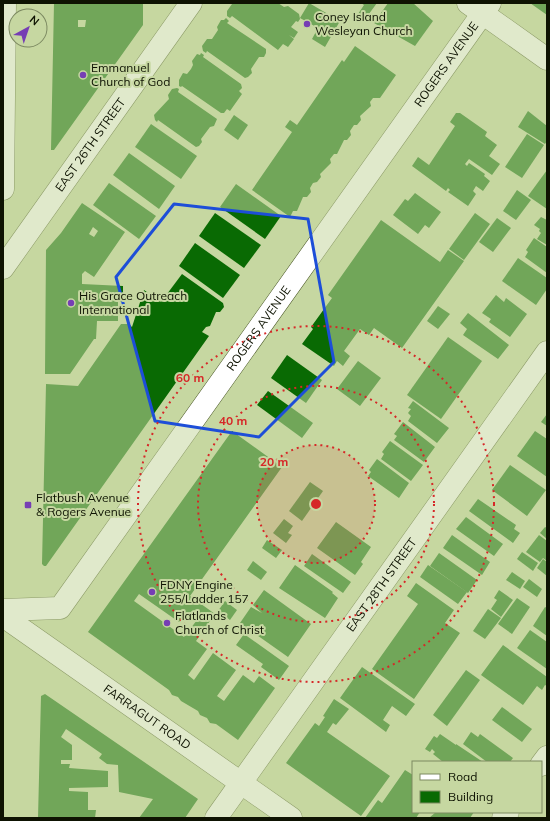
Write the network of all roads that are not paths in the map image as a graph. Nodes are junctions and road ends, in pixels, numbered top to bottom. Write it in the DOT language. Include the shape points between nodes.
graph roads {
  1 [pos="5,3"];
  2 [pos="191,3"];
  3 [pos="480,6"];
  4 [pos="547,59"];
  5 [pos="3,189"];
  6 [pos="3,268"];
  7 [pos="547,352"];
  8 [pos="3,610"];
  9 [pos="3,616"];
  10 [pos="241,783"];
  11 [pos="216,818"];
  12 [pos="291,818"];
  1 -- 5 [label="street"];
  2 -- 6 [label="street, EAST 26TH STREET"];
  3 -- 4 [label="street"];
  3 -- 8 [label="street, ROGERS AVENUE" via="60,608"];
  7 -- 10 [label="street, EAST 28TH STREET"];
  9 -- 10 [label="street, FARRAGUT ROAD"];
  10 -- 11 [label="street, EAST 28TH STREET"];
  10 -- 12 [label="street, FARRAGUT ROAD"];
}
